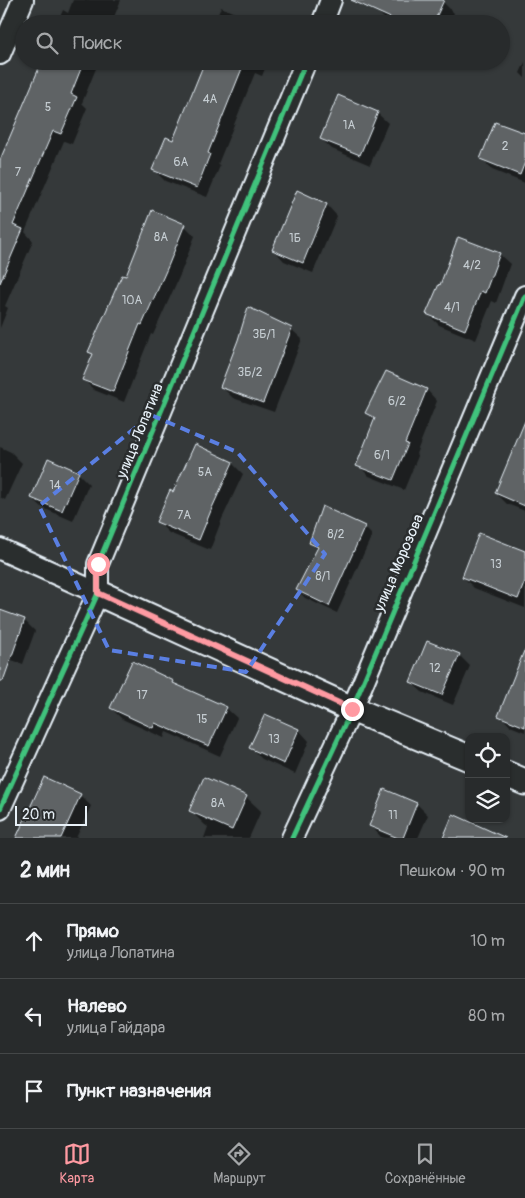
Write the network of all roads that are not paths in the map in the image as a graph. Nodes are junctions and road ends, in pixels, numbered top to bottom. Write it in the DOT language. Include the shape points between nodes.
graph roads {
  1 [pos="23,0"];
  2 [pos="331,0"];
  3 [pos="17,15"];
  4 [pos="325,15"];
  5 [pos="15,19"];
  6 [pos="0,54"];
  7 [pos="302,70"];
  8 [pos="525,296"];
  9 [pos="0,549"];
  10 [pos="98,593"];
  11 [pos="352,709"];
  12 [pos="465,756"];
  13 [pos="510,776"];
  14 [pos="525,782"];
  15 [pos="0,809"];
  16 [pos="292,838"];
  1 -- 3 [label="street"];
  2 -- 4 [label="street"];
  5 -- 6 [label="street"];
  7 -- 10 [label="street, улица Лопатина" via="98,564"];
  8 -- 11 [label="street, улица Морозова"];
  9 -- 10 [label="street"];
  10 -- 11 [label="street"];
  10 -- 15 [label="street, улица Лопатина"];
  11 -- 12 [label="street"];
  11 -- 16 [label="street, улица Морозова"];
  13 -- 14 [label="street"];
}
